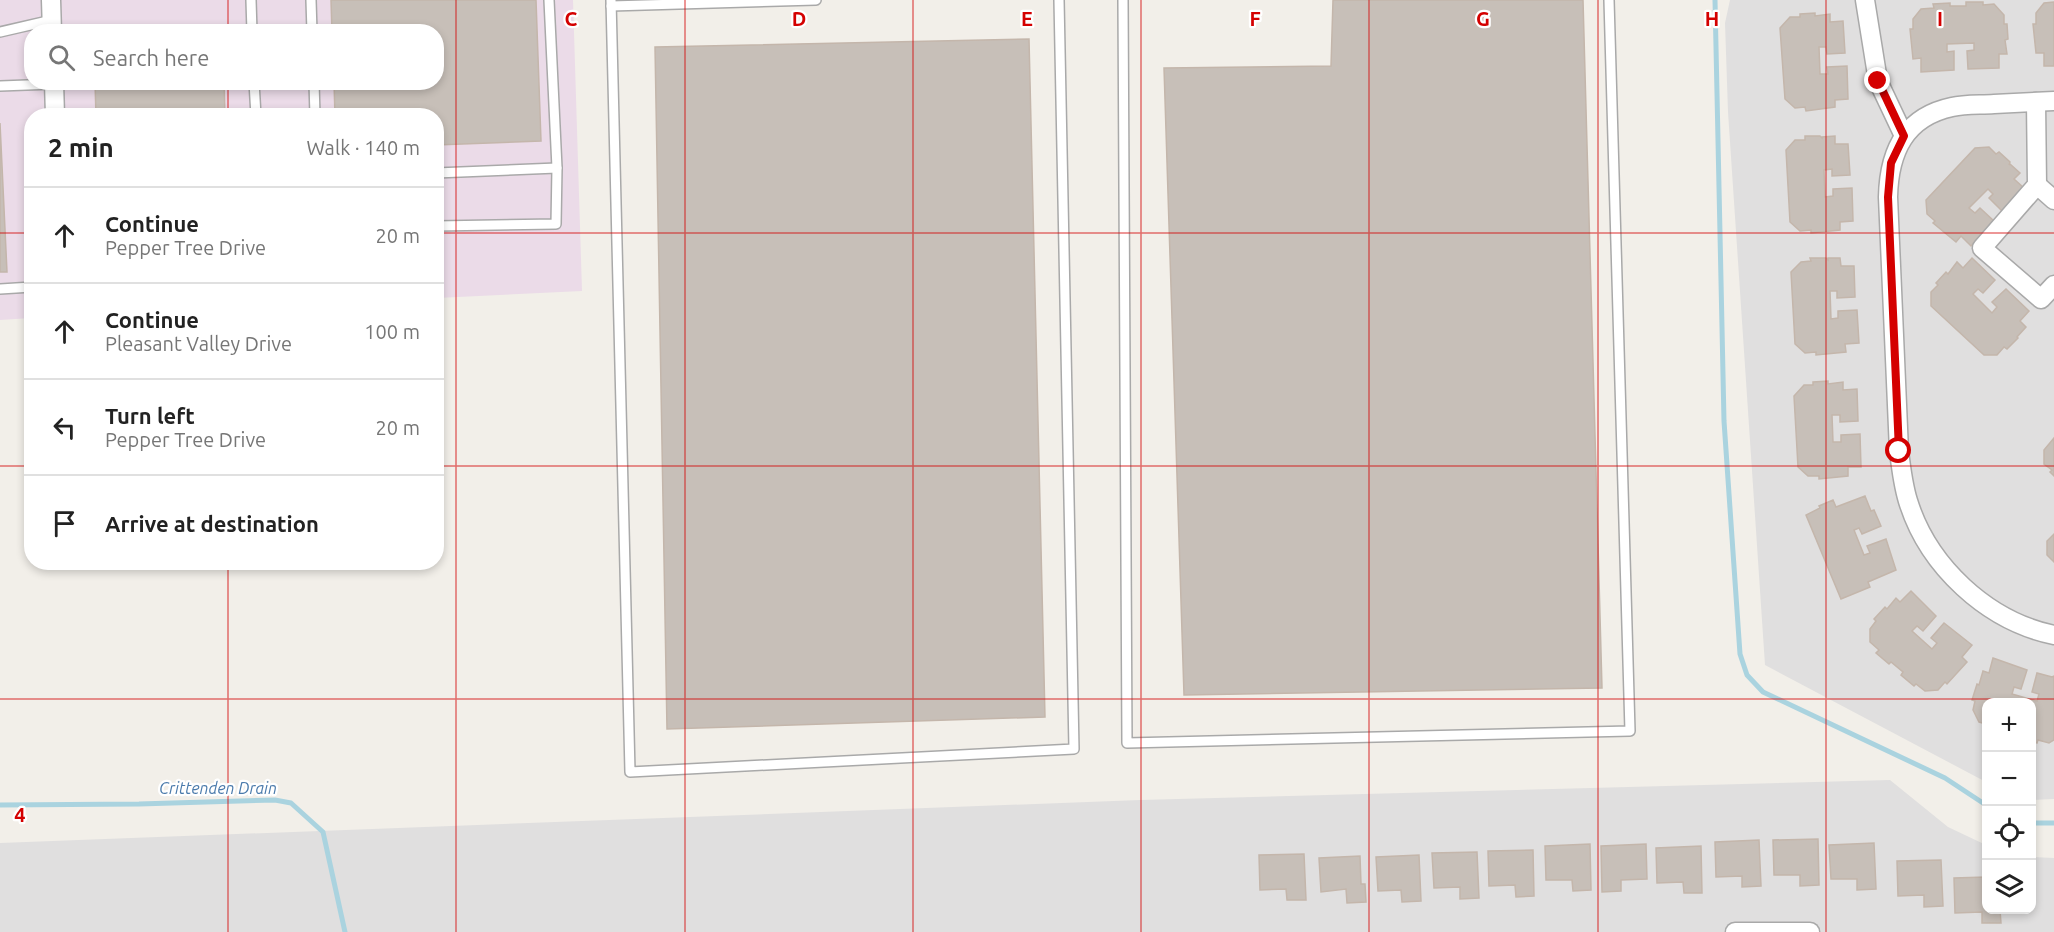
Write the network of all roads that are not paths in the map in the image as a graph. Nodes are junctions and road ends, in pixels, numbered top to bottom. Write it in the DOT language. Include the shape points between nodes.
graph roads {
  1 [pos="51,0"];
  2 [pos="251,0"];
  3 [pos="311,0"];
  4 [pos="549,0"];
  5 [pos="816,0"];
  6 [pos="1059,0"];
  7 [pos="1122,0"];
  8 [pos="1609,0"];
  9 [pos="1865,0"];
  10 [pos="611,3"];
  11 [pos="52,24"];
  12 [pos="252,24"];
  13 [pos="312,24"];
  14 [pos="24,29"];
  15 [pos="0,32"];
  16 [pos="24,85"];
  17 [pos="0,86"];
  18 [pos="54,90"];
  19 [pos="254,90"];
  20 [pos="314,90"];
  21 [pos="2045,101"];
  22 [pos="55,108"];
  23 [pos="256,108"];
  24 [pos="315,108"];
  25 [pos="1904,136"];
  26 [pos="557,168"];
  27 [pos="444,173"];
  28 [pos="2037,185"];
  29 [pos="2054,200"];
  30 [pos="444,226"];
  31 [pos="2054,285"];
  32 [pos="24,288"];
  33 [pos="0,289"];
  34 [pos="2054,635"];
  35 [pos="1735,932"];
  36 [pos="1810,932"];
  1 -- 11 [label="street"];
  2 -- 12 [label="lane"];
  3 -- 13 [label="lane"];
  4 -- 26 [label="lane"];
  5 -- 10 [label="lane"];
  6 -- 10 [label="lane" via="1074,749 630,772"];
  7 -- 8 [label="lane" via="1127,743 1630,731"];
  9 -- 25 [label="street" via="1878,81"];
  14 -- 15 [label="lane"];
  16 -- 17 [label="lane"];
  18 -- 22 [label="street"];
  19 -- 23 [label="lane"];
  20 -- 24 [label="lane"];
  21 -- 25 [label="street" via="1952,107 1926,117"];
  21 -- 28 [label="street"];
  25 -- 34 [label="street" via="1891,163 1888,197 1899,451 1904,486 1914,517 1934,555 1961,586 2019,624"];
  26 -- 27 [label="lane"];
  26 -- 30 [label="lane" via="556,224"];
  28 -- 29 [label="street"];
  28 -- 31 [label="street" via="1982,248 2041,299"];
  32 -- 33 [label="lane"];
  35 -- 36 [label="street"];
}
